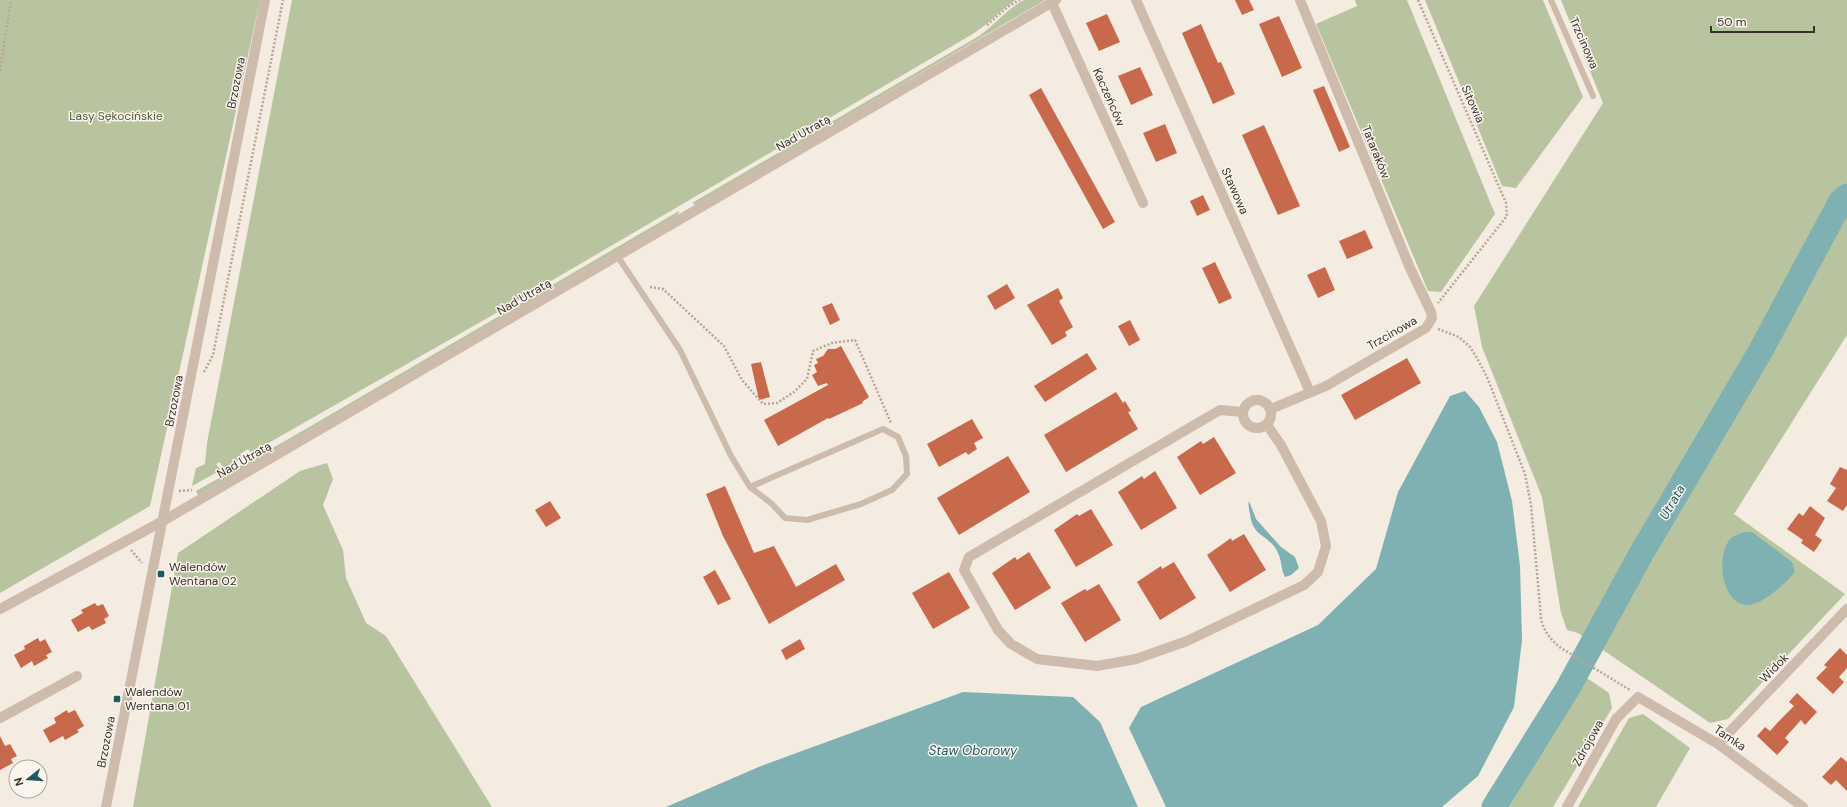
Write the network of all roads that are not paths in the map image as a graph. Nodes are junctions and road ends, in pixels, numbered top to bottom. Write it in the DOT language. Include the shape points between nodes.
graph roads {
  1 [pos="265,0"];
  2 [pos="1136,0"];
  3 [pos="1300,0"];
  4 [pos="1551,0"];
  5 [pos="1054,1"];
  6 [pos="1593,96"];
  7 [pos="1143,203"];
  8 [pos="618,257"];
  9 [pos="1431,312"];
  10 [pos="1310,392"];
  11 [pos="1271,409"];
  12 [pos="1243,412"];
  13 [pos="1267,425"];
  14 [pos="750,487"];
  15 [pos="163,521"];
  16 [pos="0,609"];
  17 [pos="1847,609"];
  18 [pos="77,676"];
  19 [pos="1638,697"];
  20 [pos="0,718"];
  21 [pos="1718,744"];
  22 [pos="106,807"];
  23 [pos="1566,807"];
  24 [pos="1803,807"];
  1 -- 15 [label="street, Brzozowa"];
  2 -- 10 [label="street, Stawowa"];
  3 -- 9 [label="street, Tataraków" via="1410,268"];
  4 -- 6 [label="lane, Trzcinowa"];
  5 -- 7 [label="street, Kaczeńców"];
  5 -- 8 [label="street, Nad Utratą"];
  8 -- 14 [label="lane" via="680,350 731,456"];
  8 -- 15 [label="street, Nad Utratą"];
  9 -- 10 [label="street, Trzcinowa" via="1432,318 1428,327 1326,386"];
  10 -- 11 [label="street, Trzcinowa"];
  11 -- 12 [label="street" via="1262,400 1254,400 1246,404"];
  11 -- 13 [label="street" via="1271,420"];
  12 -- 13 [label="street" via="1245,422 1249,425 1258,428"];
  12 -- 13 [label="street" via="1220,410 969,557 964,570 998,630 1011,644 1037,659 1097,666 1136,659 1188,641 1304,585 1318,572 1326,546 1321,521 1285,452"];
  14 -- 14 [label="lane" via="883,429 898,437 906,456 907,474 892,490 861,504 807,520 785,518"];
  15 -- 16 [label="street, Nad Utratą"];
  15 -- 22 [label="street, Brzozowa"];
  17 -- 21 [label="street, Widok"];
  18 -- 20 [label="street"];
  19 -- 21 [label="street, Tamka"];
  19 -- 23 [label="street, Zdrojowa" via="1616,719"];
  21 -- 24 [label="street, Tamka"];
}
